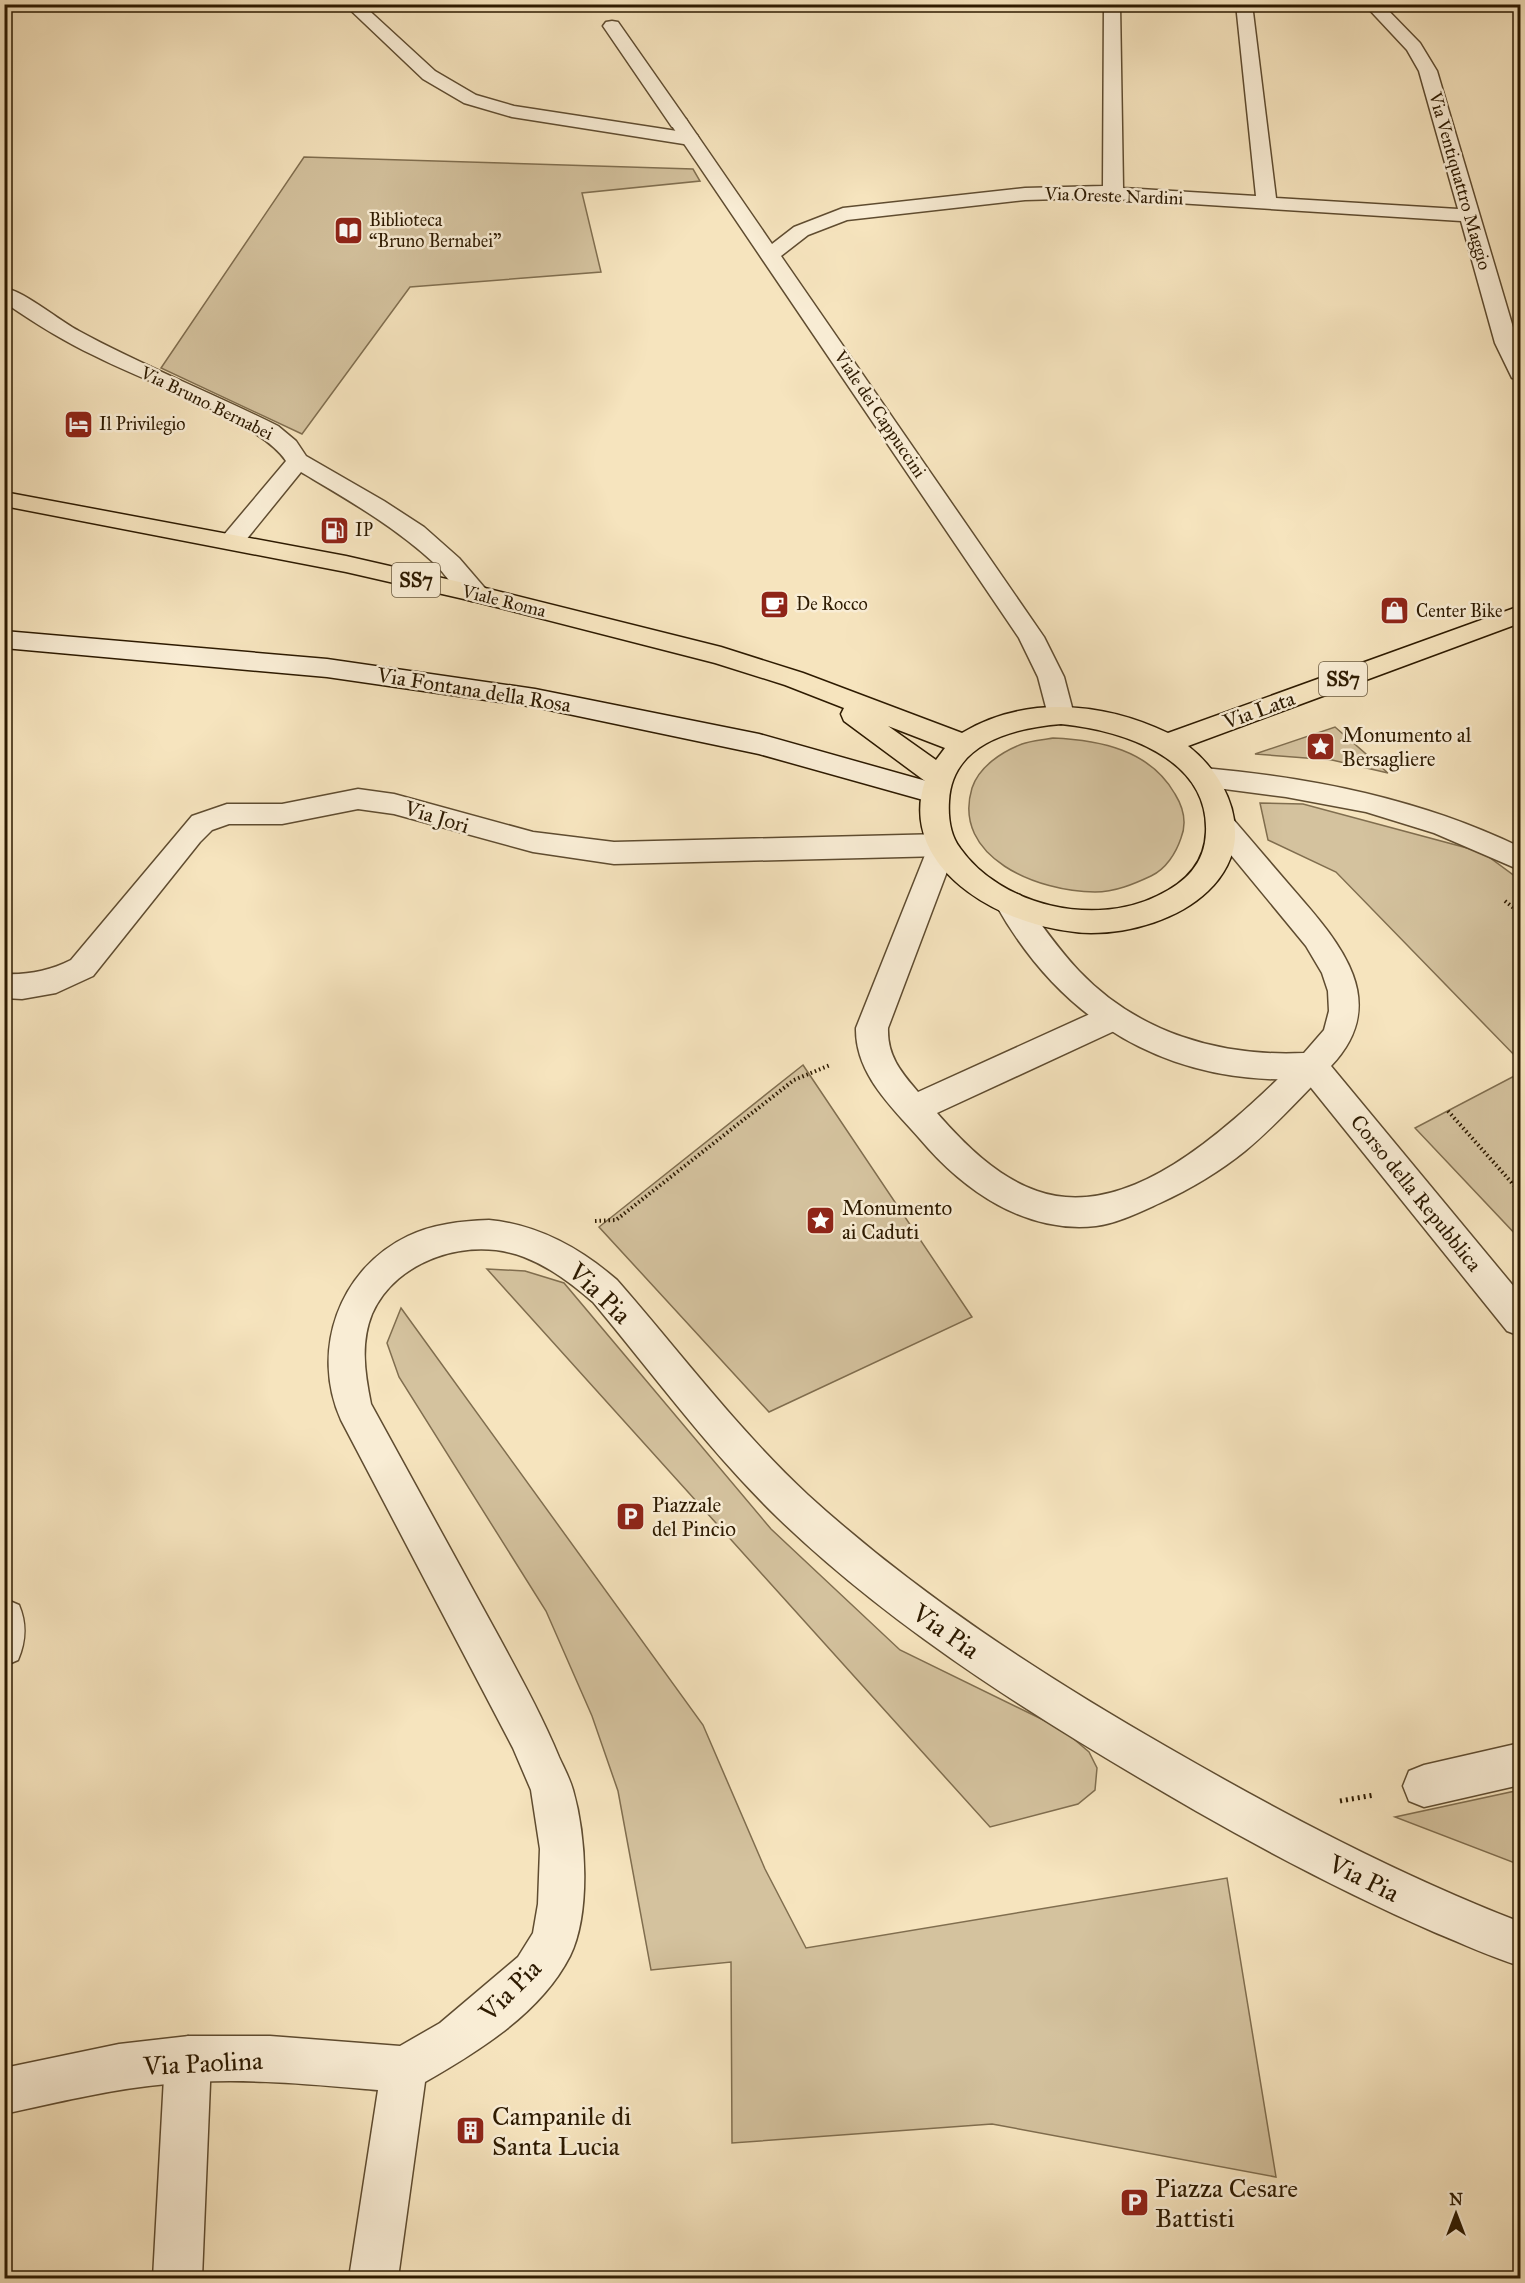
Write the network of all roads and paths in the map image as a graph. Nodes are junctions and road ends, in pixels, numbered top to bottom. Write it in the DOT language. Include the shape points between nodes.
graph roads {
  1 [pos="352,4"];
  2 [pos="1112,4"];
  3 [pos="1244,4"];
  4 [pos="1372,4"];
  5 [pos="612,26"];
  6 [pos="684,131"];
  7 [pos="1113,193"];
  8 [pos="1268,203"];
  9 [pos="1470,216"];
  10 [pos="771,254"];
  11 [pos="8,295"];
  12 [pos="1521,374"];
  13 [pos="298,461"];
  14 [pos="4,499"];
  15 [pos="232,542"];
  16 [pos="477,594"];
  17 [pos="1521,614"];
  18 [pos="4,639"];
  19 [pos="821,690"];
  20 [pos="1061,715"];
  21 [pos="1166,744"];
  22 [pos="964,745"];
  23 [pos="1204,778"];
  24 [pos="937,785"];
  25 [pos="1222,825"];
  26 [pos="943,845"];
  27 [pos="1521,859"];
  28 [pos="1010,903"];
  29 [pos="4,986"];
  30 [pos="1112,1018"];
  31 [pos="872,1047"];
  32 [pos="1312,1066"];
  33 [pos="914,1109"];
  34 [pos="1448,1111"];
  35 [pos="1521,1178"];
  36 [pos="1513,1183"];
  37 [pos="1521,1192"];
  38 [pos="540,1248"];
  39 [pos="1521,1320"];
  40 [pos="1521,1764"];
  41 [pos="1424,1786"];
  42 [pos="1521,1944"];
  43 [pos="188,2059"];
  44 [pos="404,2069"];
  45 [pos="4,2091"];
  46 [pos="177,2278"];
  47 [pos="374,2278"];
  1 -- 6 [label="street" via="429,75 470,99 512,111"];
  2 -- 7 [label="street"];
  3 -- 8 [label="street"];
  4 -- 9 [label="street, Via Ventiquattro Maggio" via="1424,61"];
  5 -- 6 [label="street, Viale dei Cappuccini"];
  6 -- 10 [label="street, Viale dei Cappuccini"];
  7 -- 8 [label="street, Via Oreste Nardini"];
  7 -- 10 [label="street, Via Oreste Nardini" via="1025,194 856,212 813,224"];
  8 -- 9 [label="street, Via Oreste Nardini"];
  9 -- 12 [label="street, Via Ventiquattro Maggio" via="1506,343"];
  10 -- 20 [label="street, Viale dei Cappuccini" via="1031,637 1051,676"];
  11 -- 13 [label="street, Via Bruno Bernabei" via="87,346 270,431"];
  13 -- 15 [label="street"];
  13 -- 16 [label="street, Via Bruno Bernabei" via="415,532"];
  14 -- 15 [label="main road, Viale Roma / SS7"];
  15 -- 16 [label="main road, Viale Roma / SS7"];
  16 -- 19 [label="main road, Viale Roma / SS7" via="722,656"];
  17 -- 21 [label="main road, Via Lata / SS7"];
  18 -- 24 [label="street, Via Fontana della Rosa" via="327,668 502,692 702,731"];
  19 -- 22 [label="main road, Viale Roma / SS7"];
  19 -- 24 [label="main road, Viale Roma / SS7"];
  20 -- 21 [label="main road" via="1117,723"];
  20 -- 22 [label="main road" via="1008,723"];
  21 -- 23 [label="main road"];
  22 -- 24 [label="main road" via="950,760"];
  23 -- 25 [label="main road" via="1217,801"];
  23 -- 27 [label="street" via="1308,789 1378,804 1473,836"];
  24 -- 26 [label="main road" via="934,819"];
  25 -- 28 [label="main road" via="1220,848 1210,870 1193,889 1170,904 1141,915 1109,921 1076,921 1042,915"];
  25 -- 32 [label="street" via="1310,928 1339,975 1344,1014 1339,1033"];
  26 -- 28 [label="main road" via="960,869 982,888"];
  26 -- 29 [label="street, Via Jori" via="614,853 523,840 379,800 344,801 282,814 227,814 202,823 190,835 82,968 56,981"];
  26 -- 31 [label="street" via="872,1028"];
  28 -- 30 [label="street" via="1073,986"];
  30 -- 32 [label="street" via="1199,1056 1260,1068"];
  30 -- 33 [label="street"];
  31 -- 33 [label="street" via="881,1069"];
  31 -- 38 [label="path" via="794,1080 616,1220 574,1222"];
  32 -- 33 [label="street" via="1244,1132 1203,1164 1117,1206 1096,1212 1048,1209 996,1188 950,1151"];
  32 -- 39 [label="street, Corso della Repubblica"];
  34 -- 36 [label="path"];
  35 -- 36 [label="path"];
  36 -- 37 [label="path"];
  38 -- 42 [label="street, Via Pia" via="560,1256 605,1292 791,1505 859,1566 959,1642 1248,1818 1408,1899"];
  38 -- 44 [label="street, Via Pia" via="489,1234 457,1235 399,1256 376,1275 360,1299 344,1360 346,1386 354,1408 528,1733 552,1790 562,1849 554,1940 534,1973 456,2039"];
  40 -- 41 [label="street"];
  43 -- 44 [label="street, Via Paolina" via="286,2059"];
  43 -- 45 [label="street, Via Paolina" via="102,2069"];
  43 -- 46 [label="street"];
  44 -- 47 [label="street"];
}
